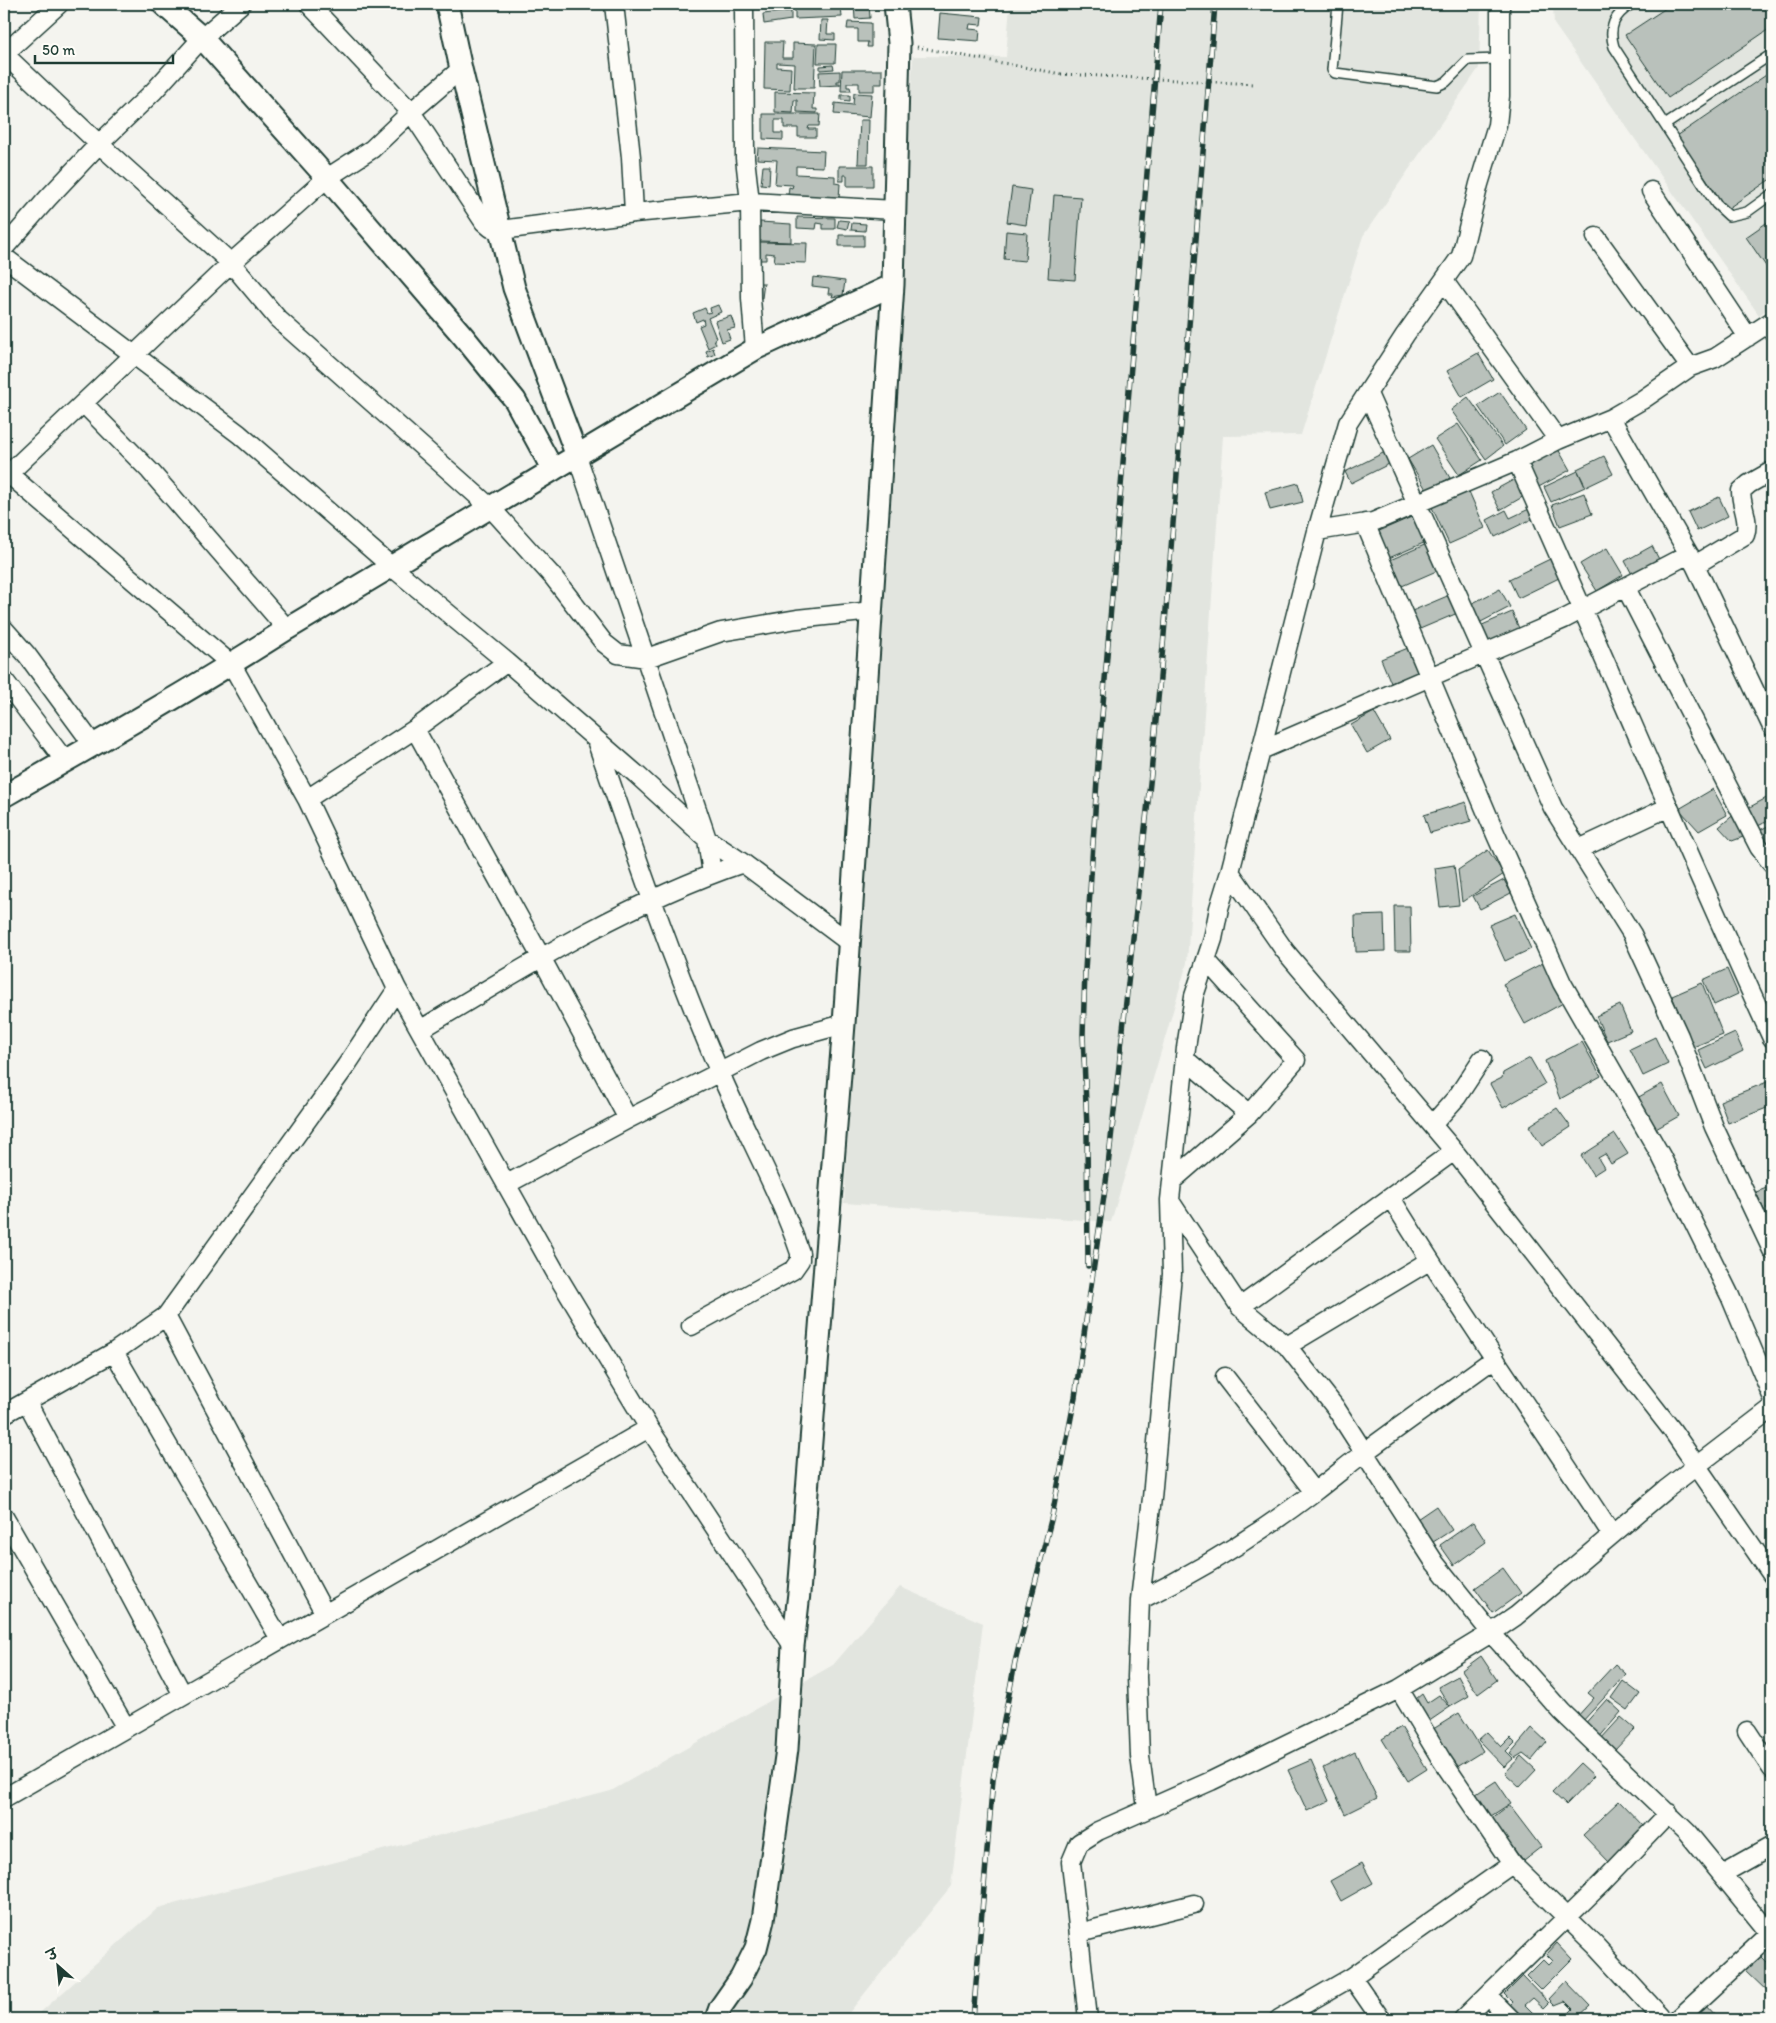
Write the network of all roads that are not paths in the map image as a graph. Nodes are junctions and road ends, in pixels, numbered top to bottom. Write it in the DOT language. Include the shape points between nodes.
graph roads {
  1 [pos="163,4"];
  2 [pos="241,4"];
  3 [pos="309,4"];
  4 [pos="447,4"];
  5 [pos="614,4"];
  6 [pos="744,4"];
  7 [pos="895,4"];
  8 [pos="1338,4"];
  9 [pos="1500,4"];
  10 [pos="1632,4"];
  11 [pos="50,6"];
  12 [pos="202,38"];
  13 [pos="4,54"];
  14 [pos="1772,54"];
  15 [pos="1499,58"];
  16 [pos="460,69"];
  17 [pos="411,112"];
  18 [pos="1665,125"];
  19 [pos="99,144"];
  20 [pos="327,178"];
  21 [pos="1652,191"];
  22 [pos="1772,194"];
  23 [pos="750,202"];
  24 [pos="895,210"];
  25 [pos="634,213"];
  26 [pos="501,230"];
  27 [pos="1596,237"];
  28 [pos="4,248"];
  29 [pos="4,257"];
  30 [pos="231,263"];
  31 [pos="1444,281"];
  32 [pos="894,284"];
  33 [pos="1772,321"];
  34 [pos="1748,337"];
  35 [pos="755,349"];
  36 [pos="135,355"];
  37 [pos="1690,367"];
  38 [pos="1368,394"];
  39 [pos="84,404"];
  40 [pos="1611,418"];
  41 [pos="1558,440"];
  42 [pos="577,456"];
  43 [pos="1517,461"];
  44 [pos="553,470"];
  45 [pos="1772,471"];
  46 [pos="5,474"];
  47 [pos="1417,504"];
  48 [pos="490,507"];
  49 [pos="1365,523"];
  50 [pos="1317,531"];
  51 [pos="1692,559"];
  52 [pos="392,567"];
  53 [pos="1626,588"];
  54 [pos="1583,609"];
  55 [pos="872,611"];
  56 [pos="4,629"];
  57 [pos="287,629"];
  58 [pos="1484,654"];
  59 [pos="647,658"];
  60 [pos="507,662"];
  61 [pos="232,664"];
  62 [pos="1429,678"];
  63 [pos="4,680"];
  64 [pos="1772,726"];
  65 [pos="415,729"];
  66 [pos="596,740"];
  67 [pos="94,746"];
  68 [pos="1261,750"];
  69 [pos="65,761"];
  70 [pos="4,796"];
  71 [pos="307,799"];
  72 [pos="1669,807"];
  73 [pos="707,840"];
  74 [pos="1579,849"];
  75 [pos="744,863"];
  76 [pos="1772,864"];
  77 [pos="1230,872"];
  78 [pos="712,874"];
  79 [pos="652,900"];
  80 [pos="850,943"];
  81 [pos="541,957"];
  82 [pos="1206,960"];
  83 [pos="397,989"];
  84 [pos="844,1024"];
  85 [pos="420,1030"];
  86 [pos="1772,1038"];
  87 [pos="1185,1059"];
  88 [pos="1482,1059"];
  89 [pos="720,1072"];
  90 [pos="1249,1114"];
  91 [pos="628,1119"];
  92 [pos="1432,1125"];
  93 [pos="1454,1151"];
  94 [pos="1173,1180"];
  95 [pos="507,1184"];
  96 [pos="1391,1198"];
  97 [pos="1170,1200"];
  98 [pos="1772,1250"];
  99 [pos="1429,1261"];
  100 [pos="1240,1308"];
  101 [pos="166,1316"];
  102 [pos="691,1326"];
  103 [pos="1287,1346"];
  104 [pos="114,1352"];
  105 [pos="1494,1358"];
  106 [pos="1225,1377"];
  107 [pos="1772,1396"];
  108 [pos="27,1402"];
  109 [pos="1772,1408"];
  110 [pos="4,1414"];
  111 [pos="649,1428"];
  112 [pos="1364,1453"];
  113 [pos="1698,1465"];
  114 [pos="1314,1492"];
  115 [pos="4,1518"];
  116 [pos="1612,1535"];
  117 [pos="1772,1574"];
  118 [pos="1140,1600"];
  119 [pos="325,1614"];
  120 [pos="1491,1633"];
  121 [pos="280,1639"];
  122 [pos="793,1646"];
  123 [pos="1399,1689"];
  124 [pos="182,1696"];
  125 [pos="126,1728"];
  126 [pos="1747,1730"];
  127 [pos="1772,1769"];
  128 [pos="4,1798"];
  129 [pos="1147,1808"];
  130 [pos="1670,1813"];
  131 [pos="1772,1846"];
  132 [pos="1512,1864"];
  133 [pos="1722,1874"];
  134 [pos="1194,1904"];
  135 [pos="1567,1917"];
  136 [pos="1079,1933"];
  137 [pos="1771,1935"];
  138 [pos="1352,1976"];
  139 [pos="1488,1996"];
  140 [pos="716,2019"];
  141 [pos="1088,2019"];
  142 [pos="1279,2019"];
  143 [pos="1381,2019"];
  144 [pos="1464,2019"];
  145 [pos="1511,2019"];
  146 [pos="1663,2019"];
  147 [pos="1678,2019"];
  1 -- 12 [label="street"];
  2 -- 12 [label="street"];
  3 -- 17 [label="street"];
  4 -- 16 [label="street"];
  5 -- 25 [label="street"];
  6 -- 23 [label="street" via="745,158"];
  7 -- 24 [label="street" via="899,43"];
  8 -- 15 [label="lane" via="1332,70 1335,74 1437,86 1446,82 1468,60"];
  9 -- 15 [label="street"];
  10 -- 18 [label="lane" via="1614,21 1610,34 1614,47"];
  11 -- 13 [label="street"];
  12 -- 19 [label="street"];
  12 -- 20 [label="street"];
  13 -- 19 [label="street"];
  14 -- 18 [label="lane"];
  15 -- 31 [label="street" via="1497,125 1461,256"];
  16 -- 17 [label="street"];
  16 -- 26 [label="street"];
  17 -- 20 [label="street" via="372,149"];
  17 -- 26 [label="street" via="484,222"];
  18 -- 22 [label="lane" via="1716,204 1729,216 1747,212"];
  19 -- 28 [label="street"];
  19 -- 30 [label="street"];
  20 -- 30 [label="street"];
  20 -- 44 [label="street" via="515,400"];
  21 -- 34 [label="street"];
  23 -- 24 [label="street"];
  23 -- 25 [label="street"];
  23 -- 35 [label="street"];
  24 -- 32 [label="street"];
  25 -- 26 [label="street"];
  26 -- 42 [label="street" via="514,288"];
  27 -- 37 [label="street"];
  29 -- 36 [label="street"];
  30 -- 36 [label="street"];
  30 -- 48 [label="street" via="278,319"];
  31 -- 38 [label="street"];
  31 -- 41 [label="street"];
  32 -- 35 [label="street"];
  32 -- 55 [label="street"];
  33 -- 34 [label="street"];
  34 -- 37 [label="street" via="1715,358"];
  35 -- 42 [label="street"];
  36 -- 39 [label="street"];
  36 -- 52 [label="street" via="239,434"];
  37 -- 40 [label="street"];
  38 -- 47 [label="street"];
  38 -- 50 [label="street" via="1348,423"];
  39 -- 46 [label="street"];
  39 -- 57 [label="street" via="150,471"];
  40 -- 41 [label="street"];
  40 -- 51 [label="street"];
  41 -- 43 [label="street"];
  42 -- 44 [label="street"];
  42 -- 59 [label="street"];
  43 -- 47 [label="street"];
  43 -- 54 [label="street"];
  44 -- 48 [label="street"];
  45 -- 51 [label="street" via="1741,491 1748,527 1745,535"];
  46 -- 61 [label="street"];
  47 -- 49 [label="street"];
  47 -- 58 [label="street"];
  48 -- 52 [label="street"];
  48 -- 59 [label="street" via="554,578 604,643 618,654"];
  49 -- 50 [label="street"];
  49 -- 62 [label="street"];
  50 -- 68 [label="street"];
  51 -- 53 [label="street"];
  51 -- 64 [label="street"];
  52 -- 57 [label="street"];
  52 -- 60 [label="street"];
  53 -- 54 [label="street"];
  53 -- 76 [label="street" via="1759,847"];
  54 -- 58 [label="street"];
  54 -- 72 [label="street"];
  55 -- 59 [label="street" via="721,632"];
  55 -- 80 [label="street"];
  56 -- 67 [label="street"];
  57 -- 61 [label="street"];
  58 -- 62 [label="street"];
  58 -- 74 [label="street" via="1553,808"];
  59 -- 73 [label="street"];
  60 -- 65 [label="street"];
  60 -- 66 [label="street"];
  61 -- 67 [label="street"];
  61 -- 71 [label="street"];
  62 -- 68 [label="street"];
  62 -- 107 [label="street" via="1562,984 1660,1156 1730,1296"];
  63 -- 69 [label="street"];
  65 -- 71 [label="street"];
  65 -- 81 [label="street"];
  66 -- 73 [label="street"];
  66 -- 79 [label="street"];
  67 -- 69 [label="street"];
  68 -- 77 [label="street"];
  69 -- 70 [label="street"];
  71 -- 83 [label="street"];
  72 -- 74 [label="street"];
  72 -- 86 [label="street"];
  73 -- 75 [label="street"];
  73 -- 78 [label="street"];
  74 -- 98 [label="street" via="1632,934 1679,1036 1714,1127"];
  75 -- 78 [label="street"];
  75 -- 80 [label="street"];
  77 -- 82 [label="street"];
  77 -- 92 [label="street" via="1285,951"];
  78 -- 79 [label="street"];
  79 -- 81 [label="street"];
  79 -- 89 [label="street"];
  80 -- 84 [label="street"];
  81 -- 85 [label="street"];
  81 -- 91 [label="street"];
  82 -- 87 [label="street" via="1194,996"];
  82 -- 90 [label="street" via="1296,1060"];
  83 -- 85 [label="street"];
  83 -- 101 [label="street" via="346,1066"];
  84 -- 89 [label="street" via="761,1051"];
  84 -- 122 [label="street"];
  85 -- 95 [label="street"];
  87 -- 90 [label="street"];
  87 -- 94 [label="street"];
  88 -- 92 [label="street"];
  89 -- 91 [label="street"];
  89 -- 102 [label="street" via="796,1242 800,1260 793,1270"];
  90 -- 94 [label="street"];
  91 -- 95 [label="street"];
  92 -- 93 [label="street"];
  93 -- 96 [label="street"];
  93 -- 113 [label="street"];
  94 -- 97 [label="street"];
  95 -- 111 [label="street" via="557,1275"];
  96 -- 99 [label="street"];
  96 -- 100 [label="street"];
  97 -- 100 [label="street"];
  97 -- 118 [label="street" via="1172,1274"];
  99 -- 103 [label="street"];
  99 -- 105 [label="street"];
  100 -- 103 [label="street"];
  101 -- 104 [label="street"];
  101 -- 119 [label="street"];
  103 -- 112 [label="street" via="1334,1407"];
  104 -- 108 [label="street"];
  104 -- 121 [label="street"];
  105 -- 112 [label="street"];
  105 -- 116 [label="street"];
  106 -- 114 [label="street"];
  108 -- 110 [label="street"];
  108 -- 124 [label="street"];
  109 -- 113 [label="street"];
  111 -- 119 [label="street"];
  111 -- 122 [label="street"];
  112 -- 114 [label="street"];
  112 -- 120 [label="street" via="1436,1563"];
  113 -- 116 [label="street"];
  113 -- 117 [label="street"];
  114 -- 118 [label="street" via="1237,1545"];
  115 -- 125 [label="street"];
  116 -- 120 [label="street" via="1516,1616"];
  118 -- 129 [label="street" via="1137,1677 1140,1756"];
  119 -- 121 [label="street"];
  120 -- 123 [label="street"];
  120 -- 130 [label="street" via="1562,1712"];
  121 -- 124 [label="street"];
  122 -- 140 [label="street" via="787,1749 763,1920 756,1948"];
  123 -- 129 [label="street" via="1211,1781"];
  123 -- 132 [label="street" via="1440,1759"];
  124 -- 125 [label="street"];
  125 -- 128 [label="street"];
  126 -- 127 [label="street"];
  129 -- 136 [label="street" via="1079,1843 1071,1862"];
  130 -- 133 [label="street"];
  130 -- 135 [label="street"];
  131 -- 133 [label="street"];
  132 -- 135 [label="street"];
  132 -- 138 [label="street"];
  133 -- 137 [label="street"];
  134 -- 136 [label="street"];
  135 -- 139 [label="street"];
  135 -- 146 [label="street"];
  136 -- 141 [label="street"];
  137 -- 147 [label="street"];
  138 -- 142 [label="street"];
  138 -- 143 [label="street"];
  139 -- 144 [label="street"];
  139 -- 145 [label="street"];
}
